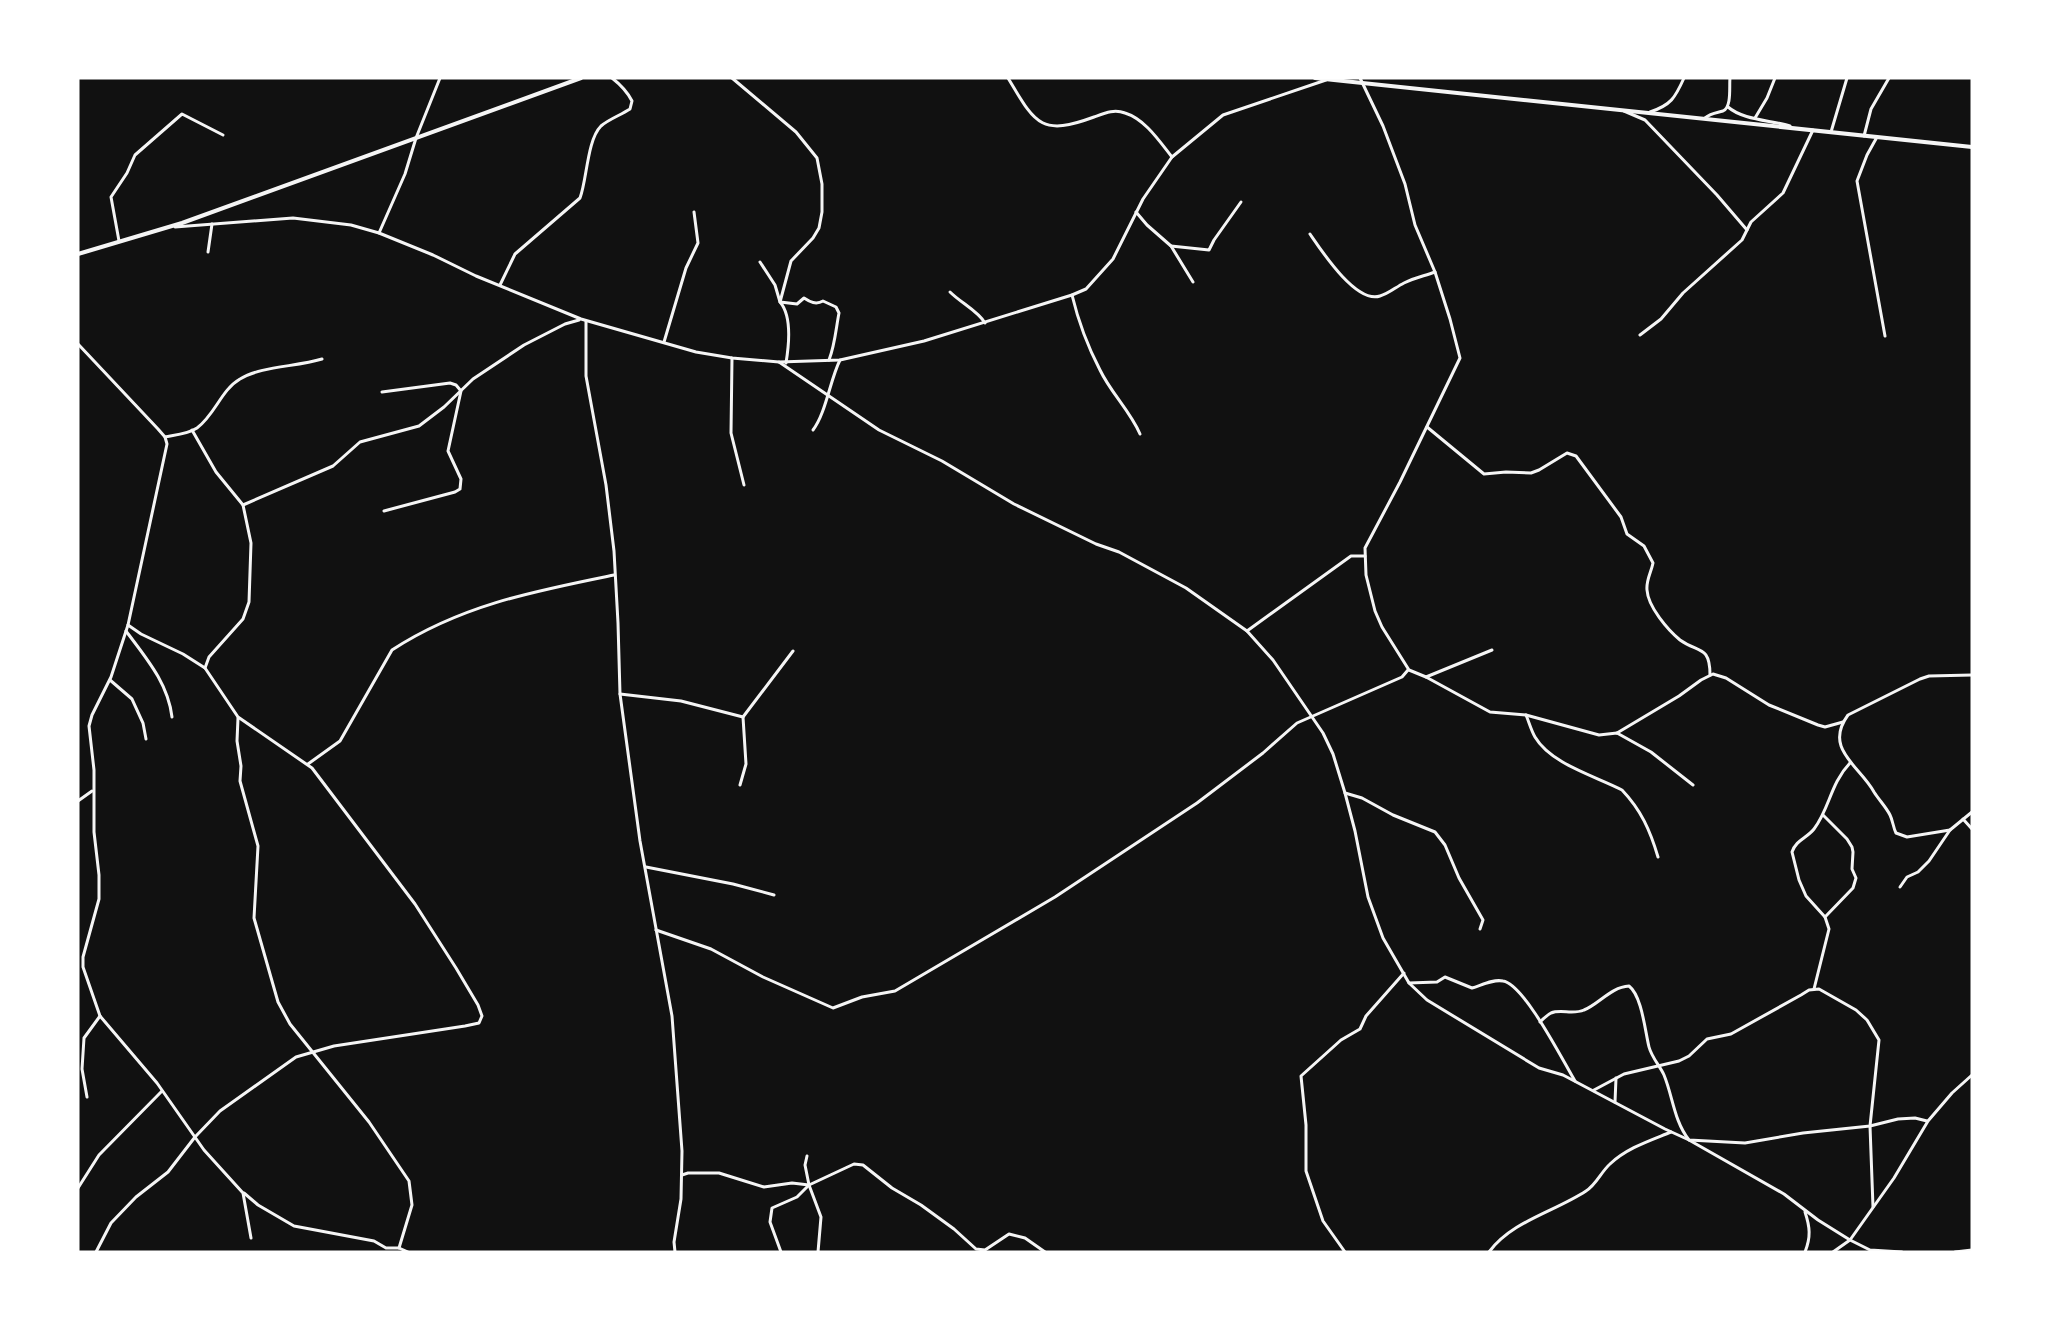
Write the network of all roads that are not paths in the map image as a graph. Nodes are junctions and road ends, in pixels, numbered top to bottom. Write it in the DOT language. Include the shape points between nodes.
graph roads {
  1 [pos="440,78"];
  2 [pos="581,78"];
  3 [pos="612,78"];
  4 [pos="732,78"];
  5 [pos="1008,78"];
  6 [pos="1315,78"];
  7 [pos="1360,78"];
  8 [pos="1684,78"];
  9 [pos="1730,78"];
  10 [pos="1775,78"];
  11 [pos="1847,78"];
  12 [pos="1889,78"];
  13 [pos="1328,80"];
  14 [pos="1364,84"];
  15 [pos="1728,106"];
  16 [pos="1617,108"];
  17 [pos="1650,112"];
  18 [pos="1705,118"];
  19 [pos="1755,118"];
  20 [pos="1797,129"];
  21 [pos="1813,130"];
  22 [pos="1831,132"];
  23 [pos="223,135"];
  24 [pos="1864,136"];
  25 [pos="1878,137"];
  26 [pos="417,138"];
  27 [pos="1972,147"];
  28 [pos="1172,157"];
  29 [pos="1241,202"];
  30 [pos="694,212"];
  31 [pos="1136,212"];
  32 [pos="212,225"];
  33 [pos="167,227"];
  34 [pos="1747,230"];
  35 [pos="379,233"];
  36 [pos="1310,234"];
  37 [pos="119,241"];
  38 [pos="1171,246"];
  39 [pos="208,252"];
  40 [pos="78,255"];
  41 [pos="760,262"];
  42 [pos="1435,272"];
  43 [pos="1193,282"];
  44 [pos="500,285"];
  45 [pos="950,292"];
  46 [pos="1072,295"];
  47 [pos="780,302"];
  48 [pos="581,319"];
  49 [pos="586,321"];
  50 [pos="985,323"];
  51 [pos="1640,335"];
  52 [pos="1885,336"];
  53 [pos="664,342"];
  54 [pos="78,344"];
  55 [pos="732,358"];
  56 [pos="322,359"];
  57 [pos="829,360"];
  58 [pos="840,360"];
  59 [pos="779,362"];
  60 [pos="786,363"];
  61 [pos="461,391"];
  62 [pos="382,392"];
  63 [pos="827,394"];
  64 [pos="1428,427"];
  65 [pos="192,430"];
  66 [pos="813,430"];
  67 [pos="1140,434"];
  68 [pos="165,437"];
  69 [pos="744,485"];
  70 [pos="243,505"];
  71 [pos="384,511"];
  72 [pos="1365,556"];
  73 [pos="614,575"];
  74 [pos="128,625"];
  75 [pos="126,631"];
  76 [pos="1247,631"];
  77 [pos="1492,650"];
  78 [pos="793,651"];
  79 [pos="205,668"];
  80 [pos="1408,669"];
  81 [pos="1710,675"];
  82 [pos="1972,675"];
  83 [pos="1426,677"];
  84 [pos="110,680"];
  85 [pos="620,693"];
  86 [pos="1526,715"];
  87 [pos="172,717"];
  88 [pos="238,717"];
  89 [pos="743,717"];
  90 [pos="1313,717"];
  91 [pos="1843,722"];
  92 [pos="1617,733"];
  93 [pos="146,739"];
  94 [pos="308,764"];
  95 [pos="1850,764"];
  96 [pos="740,785"];
  97 [pos="1692,785"];
  98 [pos="92,791"];
  99 [pos="1345,793"];
  100 [pos="78,801"];
  101 [pos="1972,812"];
  102 [pos="1823,814"];
  103 [pos="1963,819"];
  104 [pos="1972,829"];
  105 [pos="1950,831"];
  106 [pos="1658,858"];
  107 [pos="646,867"];
  108 [pos="1900,886"];
  109 [pos="774,895"];
  110 [pos="1825,917"];
  111 [pos="1480,929"];
  112 [pos="656,930"];
  113 [pos="83,957"];
  114 [pos="78,959"];
  115 [pos="1404,972"];
  116 [pos="1409,982"];
  117 [pos="1814,989"];
  118 [pos="100,1016"];
  119 [pos="1540,1022"];
  120 [pos="84,1038"];
  121 [pos="78,1044"];
  122 [pos="312,1051"];
  123 [pos="1657,1066"];
  124 [pos="1972,1075"];
  125 [pos="1616,1078"];
  126 [pos="1576,1082"];
  127 [pos="1594,1090"];
  128 [pos="162,1091"];
  129 [pos="87,1097"];
  130 [pos="1615,1102"];
  131 [pos="1928,1121"];
  132 [pos="1870,1126"];
  133 [pos="1671,1132"];
  134 [pos="195,1137"];
  135 [pos="1689,1140"];
  136 [pos="807,1155"];
  137 [pos="682,1175"];
  138 [pos="808,1185"];
  139 [pos="78,1188"];
  140 [pos="243,1193"];
  141 [pos="1873,1209"];
  142 [pos="1804,1210"];
  143 [pos="251,1238"];
  144 [pos="1850,1240"];
  145 [pos="399,1248"];
  146 [pos="1972,1250"];
  147 [pos="1872,1251"];
  148 [pos="96,1252"];
  149 [pos="408,1252"];
  150 [pos="675,1252"];
  151 [pos="781,1252"];
  152 [pos="818,1252"];
  153 [pos="1045,1252"];
  154 [pos="1345,1252"];
  155 [pos="1489,1252"];
  156 [pos="1805,1252"];
  157 [pos="1833,1252"];
  158 [pos="1902,1252"];
  159 [pos="1955,1252"];
  1 -- 26 [label="street"];
  2 -- 26 [label="main road"];
  3 -- 44 [label="street" via="630,96 630,109 597,130 580,198 515,254"];
  4 -- 47 [label="street" via="796,132 817,158 822,184 819,228 791,261"];
  5 -- 28 [label="street" via="1036,120 1066,127 1119,111 1145,126"];
  6 -- 13 [label="main road"];
  7 -- 14 [label="street"];
  8 -- 17 [label="street" via="1666,106"];
  9 -- 15 [label="street"];
  10 -- 19 [label="street"];
  11 -- 22 [label="street"];
  12 -- 24 [label="street" via="1871,109"];
  13 -- 14 [label="main road"];
  13 -- 28 [label="street" via="1223,115"];
  14 -- 16 [label="main road"];
  14 -- 42 [label="street" via="1402,174 1415,225"];
  15 -- 18 [label="street"];
  15 -- 19 [label="street"];
  16 -- 17 [label="main road"];
  16 -- 34 [label="street" via="1646,120"];
  17 -- 18 [label="main road"];
  18 -- 20 [label="main road"];
  19 -- 20 [label="street"];
  20 -- 21 [label="main road"];
  21 -- 22 [label="main road"];
  21 -- 34 [label="street" via="1783,193"];
  22 -- 24 [label="main road"];
  23 -- 37 [label="street" via="182,114 135,155 111,196"];
  24 -- 25 [label="main road"];
  25 -- 27 [label="main road"];
  25 -- 52 [label="street" via="1857,181"];
  26 -- 33 [label="main road"];
  26 -- 35 [label="street"];
  28 -- 31 [label="street"];
  29 -- 38 [label="street" via="1209,250"];
  30 -- 53 [label="street" via="698,243 686,268"];
  31 -- 38 [label="street"];
  31 -- 46 [label="street" via="1113,259 1086,289"];
  32 -- 33 [label="street"];
  32 -- 35 [label="street" via="293,218 351,225"];
  32 -- 39 [label="street"];
  33 -- 37 [label="main road"];
  34 -- 51 [label="street" via="1742,240"];
  35 -- 44 [label="street"];
  36 -- 42 [label="street" via="1342,277 1353,287 1376,297"];
  37 -- 40 [label="main road"];
  38 -- 43 [label="street"];
  41 -- 47 [label="street" via="775,285"];
  42 -- 64 [label="street" via="1460,358"];
  44 -- 48 [label="street"];
  45 -- 50 [label="street"];
  46 -- 50 [label="street"];
  46 -- 67 [label="street" via="1100,371"];
  47 -- 57 [label="street" via="797,304 804,298 836,307 839,313"];
  47 -- 60 [label="street" via="786,308"];
  48 -- 49 [label="street"];
  48 -- 61 [label="street" via="524,345"];
  49 -- 53 [label="street"];
  49 -- 73 [label="street" via="586,376 606,485"];
  50 -- 58 [label="street"];
  53 -- 55 [label="street"];
  54 -- 68 [label="street"];
  55 -- 59 [label="street"];
  55 -- 69 [label="street" via="731,433"];
  56 -- 65 [label="street" via="246,375"];
  57 -- 58 [label="street"];
  57 -- 60 [label="street"];
  58 -- 63 [label="street"];
  59 -- 60 [label="street"];
  59 -- 63 [label="street"];
  61 -- 62 [label="street" via="450,383"];
  61 -- 70 [label="street" via="419,426 360,442 333,466"];
  61 -- 71 [label="street" via="448,451 461,479 460,489"];
  63 -- 66 [label="street" via="820,422"];
  63 -- 76 [label="street" via="879,430 942,461 1014,504 1186,588"];
  64 -- 72 [label="street" via="1365,548"];
  64 -- 81 [label="street" via="1485,474 1531,473 1568,453 1576,456 1621,517 1627,534 1647,549 1653,563 1646,589 1652,604 1680,639 1705,654"];
  65 -- 68 [label="street"];
  65 -- 70 [label="street" via="216,472"];
  68 -- 74 [label="street" via="164,462"];
  70 -- 79 [label="street" via="251,543 249,602 243,619 209,657"];
  72 -- 76 [label="street" via="1352,556"];
  72 -- 80 [label="street" via="1375,611"];
  73 -- 85 [label="street"];
  73 -- 94 [label="street" via="526,592 465,611 392,650 340,741"];
  74 -- 75 [label="street"];
  74 -- 79 [label="street"];
  75 -- 84 [label="street"];
  75 -- 87 [label="street" via="163,683"];
  76 -- 90 [label="street"];
  77 -- 83 [label="street"];
  78 -- 89 [label="street"];
  79 -- 88 [label="street"];
  80 -- 83 [label="street"];
  80 -- 90 [label="street" via="1402,677"];
  81 -- 91 [label="street" via="1726,678 1769,705 1818,725"];
  81 -- 92 [label="street"];
  82 -- 91 [label="street" via="1920,679 1848,715"];
  83 -- 86 [label="street" via="1490,712"];
  84 -- 93 [label="street" via="132,699"];
  84 -- 98 [label="street" via="89,726"];
  85 -- 89 [label="street" via="681,701"];
  85 -- 107 [label="street"];
  86 -- 92 [label="street" via="1599,735"];
  86 -- 106 [label="street" via="1543,746 1560,759 1622,790 1647,824"];
  88 -- 94 [label="street"];
  88 -- 122 [label="street" via="240,781 258,846 254,918 284,1015"];
  89 -- 96 [label="street" via="746,764"];
  90 -- 99 [label="street" via="1333,754"];
  90 -- 112 [label="street" via="1297,723 1197,803 1055,897 895,991 833,1008 711,950"];
  91 -- 95 [label="street" via="1840,738"];
  92 -- 97 [label="street" via="1651,752"];
  94 -- 122 [label="street" via="415,904 482,1016 479,1023 465,1026"];
  95 -- 102 [label="street" via="1835,783"];
  95 -- 105 [label="street" via="1890,815 1896,833 1907,837"];
  98 -- 100 [label="street"];
  98 -- 113 [label="street" via="99,899"];
  99 -- 111 [label="street" via="1435,832 1483,920"];
  99 -- 115 [label="street" via="1368,897 1383,938"];
  101 -- 103 [label="street"];
  102 -- 110 [label="street" via="1792,852 1806,896"];
  102 -- 110 [label="street" via="1852,847 1856,878 1853,888"];
  103 -- 104 [label="street"];
  103 -- 105 [label="street"];
  105 -- 108 [label="street" via="1923,868"];
  107 -- 109 [label="street"];
  107 -- 112 [label="street"];
  110 -- 117 [label="street" via="1828,939"];
  112 -- 137 [label="street" via="672,1016"];
  113 -- 114 [label="street"];
  113 -- 118 [label="street" via="86,979"];
  115 -- 116 [label="street"];
  115 -- 154 [label="street" via="1366,1016 1360,1029 1341,1040 1301,1076 1306,1171 1323,1221"];
  116 -- 119 [label="street" via="1437,982 1445,977 1472,988 1502,981 1516,987"];
  116 -- 126 [label="street" via="1427,1000 1513,1053"];
  117 -- 123 [label="street" via="1731,1034 1707,1039 1679,1061"];
  117 -- 132 [label="street" via="1857,1010 1879,1040"];
  118 -- 120 [label="street"];
  118 -- 128 [label="street"];
  119 -- 123 [label="street" via="1552,1012 1586,1010 1604,996 1629,986 1636,994"];
  119 -- 126 [label="street"];
  120 -- 121 [label="street"];
  120 -- 129 [label="street" via="82,1069"];
  122 -- 134 [label="street" via="296,1057 220,1111"];
  122 -- 145 [label="street" via="369,1122 409,1181 412,1205"];
  123 -- 125 [label="street"];
  123 -- 135 [label="street" via="1664,1073 1672,1107"];
  124 -- 131 [label="street"];
  125 -- 127 [label="street"];
  125 -- 130 [label="street"];
  126 -- 127 [label="street"];
  127 -- 130 [label="street"];
  128 -- 134 [label="street"];
  128 -- 139 [label="street" via="99,1155"];
  130 -- 133 [label="street"];
  131 -- 132 [label="street" via="1899,1119"];
  131 -- 141 [label="street"];
  132 -- 135 [label="street" via="1745,1143"];
  132 -- 141 [label="street"];
  133 -- 135 [label="street"];
  133 -- 155 [label="street" via="1623,1153 1588,1190 1510,1231"];
  134 -- 140 [label="street"];
  134 -- 148 [label="street" via="168,1172 111,1223"];
  135 -- 142 [label="street" via="1784,1194"];
  136 -- 138 [label="street"];
  137 -- 138 [label="street" via="719,1173 764,1187"];
  137 -- 150 [label="street"];
  138 -- 151 [label="street" via="797,1197 772,1208 770,1222"];
  138 -- 152 [label="street" via="821,1217"];
  138 -- 153 [label="street" via="861,1164 954,1229 976,1250 985,1250 1009,1234 1025,1238"];
  140 -- 143 [label="street"];
  140 -- 145 [label="street" via="294,1226"];
  141 -- 144 [label="street"];
  142 -- 144 [label="street"];
  142 -- 156 [label="street" via="1810,1227"];
  144 -- 147 [label="street"];
  144 -- 157 [label="street"];
  145 -- 149 [label="street"];
  146 -- 159 [label="street"];
  147 -- 158 [label="street"];
}
